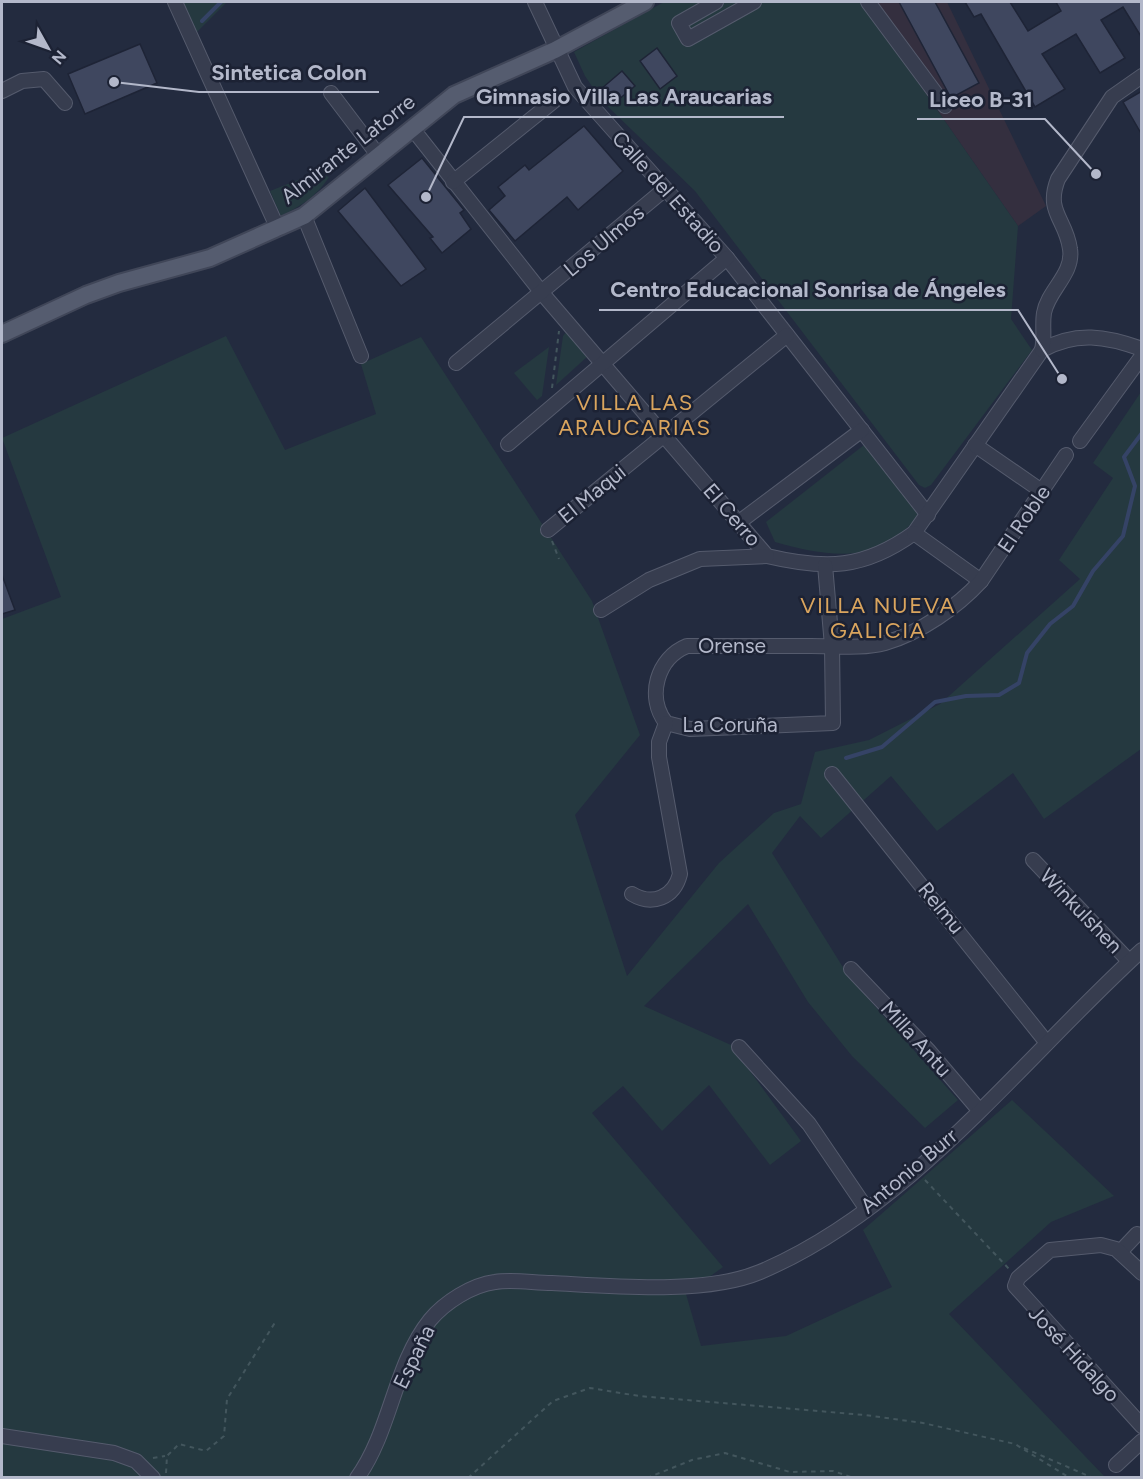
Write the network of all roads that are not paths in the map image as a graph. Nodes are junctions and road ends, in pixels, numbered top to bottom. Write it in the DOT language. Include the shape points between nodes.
graph roads {
  1 [pos="175,2"];
  2 [pos="535,2"];
  3 [pos="645,2"];
  4 [pos="716,2"];
  5 [pos="754,2"];
  6 [pos="868,2"];
  7 [pos="555,50"];
  8 [pos="1142,76"];
  9 [pos="2,91"];
  10 [pos="331,93"];
  11 [pos="555,100"];
  12 [pos="64,103"];
  13 [pos="945,106"];
  14 [pos="412,128"];
  15 [pos="378,155"];
  16 [pos="453,182"];
  17 [pos="665,189"];
  18 [pos="304,216"];
  19 [pos="278,229"];
  20 [pos="727,258"];
  21 [pos="543,293"];
  22 [pos="2,334"];
  23 [pos="787,335"];
  24 [pos="1142,349"];
  25 [pos="1042,350"];
  26 [pos="361,356"];
  27 [pos="1142,356"];
  28 [pos="456,363"];
  29 [pos="602,364"];
  30 [pos="862,430"];
  31 [pos="664,436"];
  32 [pos="1080,441"];
  33 [pos="508,444"];
  34 [pos="975,445"];
  35 [pos="1066,455"];
  36 [pos="1043,492"];
  37 [pos="928,515"];
  38 [pos="738,523"];
  39 [pos="548,530"];
  40 [pos="914,533"];
  41 [pos="767,556"];
  42 [pos="825,565"];
  43 [pos="981,581"];
  44 [pos="601,610"];
  45 [pos="832,646"];
  46 [pos="655,687"];
  47 [pos="666,723"];
  48 [pos="832,774"];
  49 [pos="1033,860"];
  50 [pos="632,894"];
  51 [pos="1142,950"];
  52 [pos="1129,961"];
  53 [pos="851,969"];
  54 [pos="1047,1043"];
  55 [pos="739,1047"];
  56 [pos="979,1110"];
  57 [pos="866,1208"];
  58 [pos="1137,1234"];
  59 [pos="1120,1252"];
  60 [pos="1142,1273"];
  61 [pos="620,1286"];
  62 [pos="1142,1426"];
  63 [pos="2,1436"];
  64 [pos="1142,1441"];
  65 [pos="1116,1465"];
  66 [pos="153,1478"];
  67 [pos="357,1478"];
  1 -- 19 [label="street"];
  2 -- 7 [label="street, Calle del Estadio"];
  3 -- 7 [label="main road, Almirante Latorre"];
  4 -- 5 [label="street" via="679,24 688,39"];
  6 -- 13 [label="street"];
  7 -- 14 [label="main road, Almirante Latorre" via="471,85"];
  7 -- 17 [label="street, Calle del Estadio" via="575,87"];
  8 -- 25 [label="street" via="1112,97 1052,194 1053,208 1071,252 1068,270 1044,313"];
  9 -- 12 [label="street" via="22,81 44,79"];
  10 -- 15 [label="street"];
  11 -- 16 [label="street"];
  14 -- 15 [label="main road, Almirante Latorre"];
  14 -- 16 [label="street, El Cerro"];
  15 -- 18 [label="main road, Almirante Latorre"];
  16 -- 21 [label="street, El Cerro"];
  17 -- 20 [label="street, Calle del Estadio"];
  17 -- 21 [label="street, Los Ulmos"];
  18 -- 19 [label="main road, Almirante Latorre"];
  18 -- 26 [label="street"];
  19 -- 22 [label="main road, Almirante Latorre" via="210,258 86,295"];
  20 -- 23 [label="street, Calle del Estadio"];
  20 -- 29 [label="street"];
  21 -- 28 [label="street, Los Ulmos"];
  21 -- 29 [label="street, El Cerro"];
  23 -- 30 [label="street, Calle del Estadio"];
  23 -- 31 [label="street, El Maqui"];
  24 -- 25 [label="street" via="1088,336 1058,341"];
  25 -- 34 [label="street, El Cerro"];
  27 -- 32 [label="street"];
  29 -- 31 [label="street, El Cerro"];
  29 -- 33 [label="street"];
  30 -- 37 [label="street, Calle del Estadio"];
  30 -- 38 [label="street"];
  31 -- 38 [label="street, El Cerro"];
  31 -- 39 [label="street, El Maqui"];
  34 -- 36 [label="street"];
  34 -- 37 [label="street, El Cerro"];
  35 -- 36 [label="street, El Roble"];
  36 -- 43 [label="street, El Roble"];
  37 -- 40 [label="street, El Cerro"];
  38 -- 41 [label="street, El Cerro"];
  40 -- 42 [label="street, El Cerro" via="887,552 855,562"];
  40 -- 43 [label="street"];
  41 -- 42 [label="street, El Cerro"];
  41 -- 44 [label="street" via="700,559 658,576"];
  42 -- 45 [label="street"];
  43 -- 45 [label="street, El Roble" via="971,593 935,618 897,639 883,644"];
  45 -- 46 [label="street, Orense" via="687,646 666,663"];
  45 -- 47 [label="street, La Coruña" via="833,723 690,729"];
  46 -- 47 [label="street, La Coruña"];
  47 -- 50 [label="street" via="658,742 659,757 680,874 671,892 659,899 645,900"];
  48 -- 54 [label="street, Relmu"];
  49 -- 52 [label="street, Winkulshen"];
  51 -- 52 [label="street, Antonio Burr"];
  52 -- 54 [label="street, Antonio Burr"];
  53 -- 56 [label="street, Milla Antu"];
  54 -- 56 [label="street, Antonio Burr"];
  55 -- 57 [label="street" via="809,1124"];
  56 -- 57 [label="street, Antonio Burr"];
  57 -- 61 [label="street, Antonio Burr" via="826,1236 759,1272 718,1282"];
  58 -- 59 [label="street"];
  59 -- 60 [label="street"];
  59 -- 62 [label="street, José Hidalgo" via="1101,1245 1050,1250 1018,1278 1015,1286"];
  61 -- 67 [label="street, España" via="496,1281 456,1298 431,1320 417,1341"];
  63 -- 66 [label="street" via="114,1453 136,1461"];
  64 -- 65 [label="street"];
}
